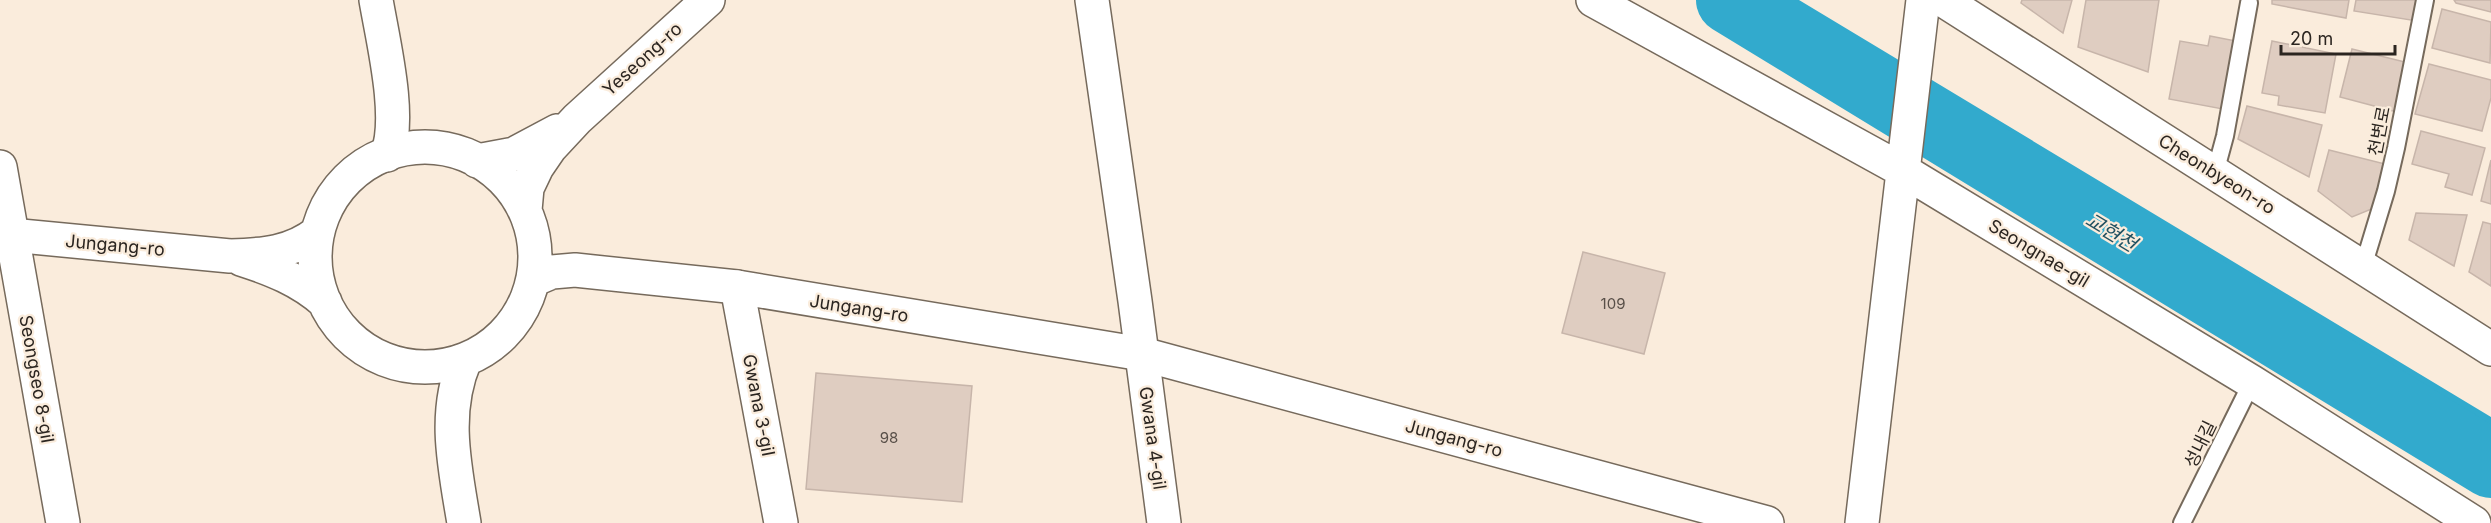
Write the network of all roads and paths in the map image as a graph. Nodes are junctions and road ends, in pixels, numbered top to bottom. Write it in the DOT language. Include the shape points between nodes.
graph roads {
  1 [pos="376,0"];
  2 [pos="708,0"];
  3 [pos="1092,0"];
  4 [pos="1593,0"];
  5 [pos="1923,0"];
  6 [pos="1943,0"];
  7 [pos="2425,0"];
  8 [pos="2249,3"];
  9 [pos="577,119"];
  10 [pos="402,151"];
  11 [pos="477,161"];
  12 [pos="1903,165"];
  13 [pos="0,167"];
  14 [pos="2216,173"];
  15 [pos="525,210"];
  16 [pos="318,232"];
  17 [pos="6,235"];
  18 [pos="230,256"];
  19 [pos="534,266"];
  20 [pos="2363,267"];
  21 [pos="737,287"];
  22 [pos="325,302"];
  23 [pos="2491,349"];
  24 [pos="1142,354"];
  25 [pos="465,360"];
  26 [pos="405,365"];
  27 [pos="2252,382"];
  28 [pos="454,462"];
  29 [pos="63,523"];
  30 [pos="464,523"];
  31 [pos="781,523"];
  32 [pos="1164,523"];
  33 [pos="1767,523"];
  34 [pos="1862,523"];
  35 [pos="2182,523"];
  36 [pos="2474,523"];
  1 -- 10 [label="street" via="394,114 393,140"];
  2 -- 9 [label="street, Yeseong-ro"];
  3 -- 24 [label="street"];
  4 -- 12 [label="street, Seongnae-gil"];
  5 -- 12 [label="street"];
  6 -- 14 [label="street, Cheonbyeon-ro"];
  7 -- 20 [label="lane, 천변로" via="2396,148"];
  8 -- 14 [label="lane"];
  9 -- 11 [label="street, Yeseong-ro" via="527,149 503,158"];
  9 -- 15 [label="street, Yeseong-ro" via="550,148 532,176"];
  10 -- 11 [label="street" via="454,152"];
  10 -- 16 [label="street" via="356,172 332,199"];
  11 -- 15 [label="street" via="504,181"];
  12 -- 27 [label="street, Seongnae-gil"];
  12 -- 34 [label="street"];
  13 -- 17 [label="street, Seongseo 8-gil"];
  14 -- 20 [label="street, Cheonbyeon-ro"];
  15 -- 19 [label="street" via="532,230"];
  16 -- 18 [label="street, Jungang-ro" via="284,250"];
  16 -- 22 [label="street" via="316,267"];
  17 -- 18 [label="street, Jungang-ro"];
  17 -- 29 [label="street, Seongseo 8-gil"];
  18 -- 22 [label="street, Jungang-ro" via="283,274"];
  19 -- 21 [label="street, Jungang-ro" via="552,272 575,270"];
  19 -- 25 [label="street" via="524,306 509,329"];
  20 -- 23 [label="street, Cheonbyeon-ro"];
  21 -- 24 [label="street, Jungang-ro"];
  21 -- 31 [label="street, Gwana 3-gil"];
  22 -- 26 [label="street" via="335,320 357,343 384,359"];
  24 -- 32 [label="street, Gwana 4-gil"];
  24 -- 33 [label="street, Jungang-ro"];
  25 -- 26 [label="street" via="435,366"];
  25 -- 28 [label="street" via="451,408"];
  26 -- 28 [label="street" via="431,394"];
  27 -- 35 [label="lane, 성내길"];
  27 -- 36 [label="street, Seongnae-gil"];
  28 -- 30 [label="street"];
}
